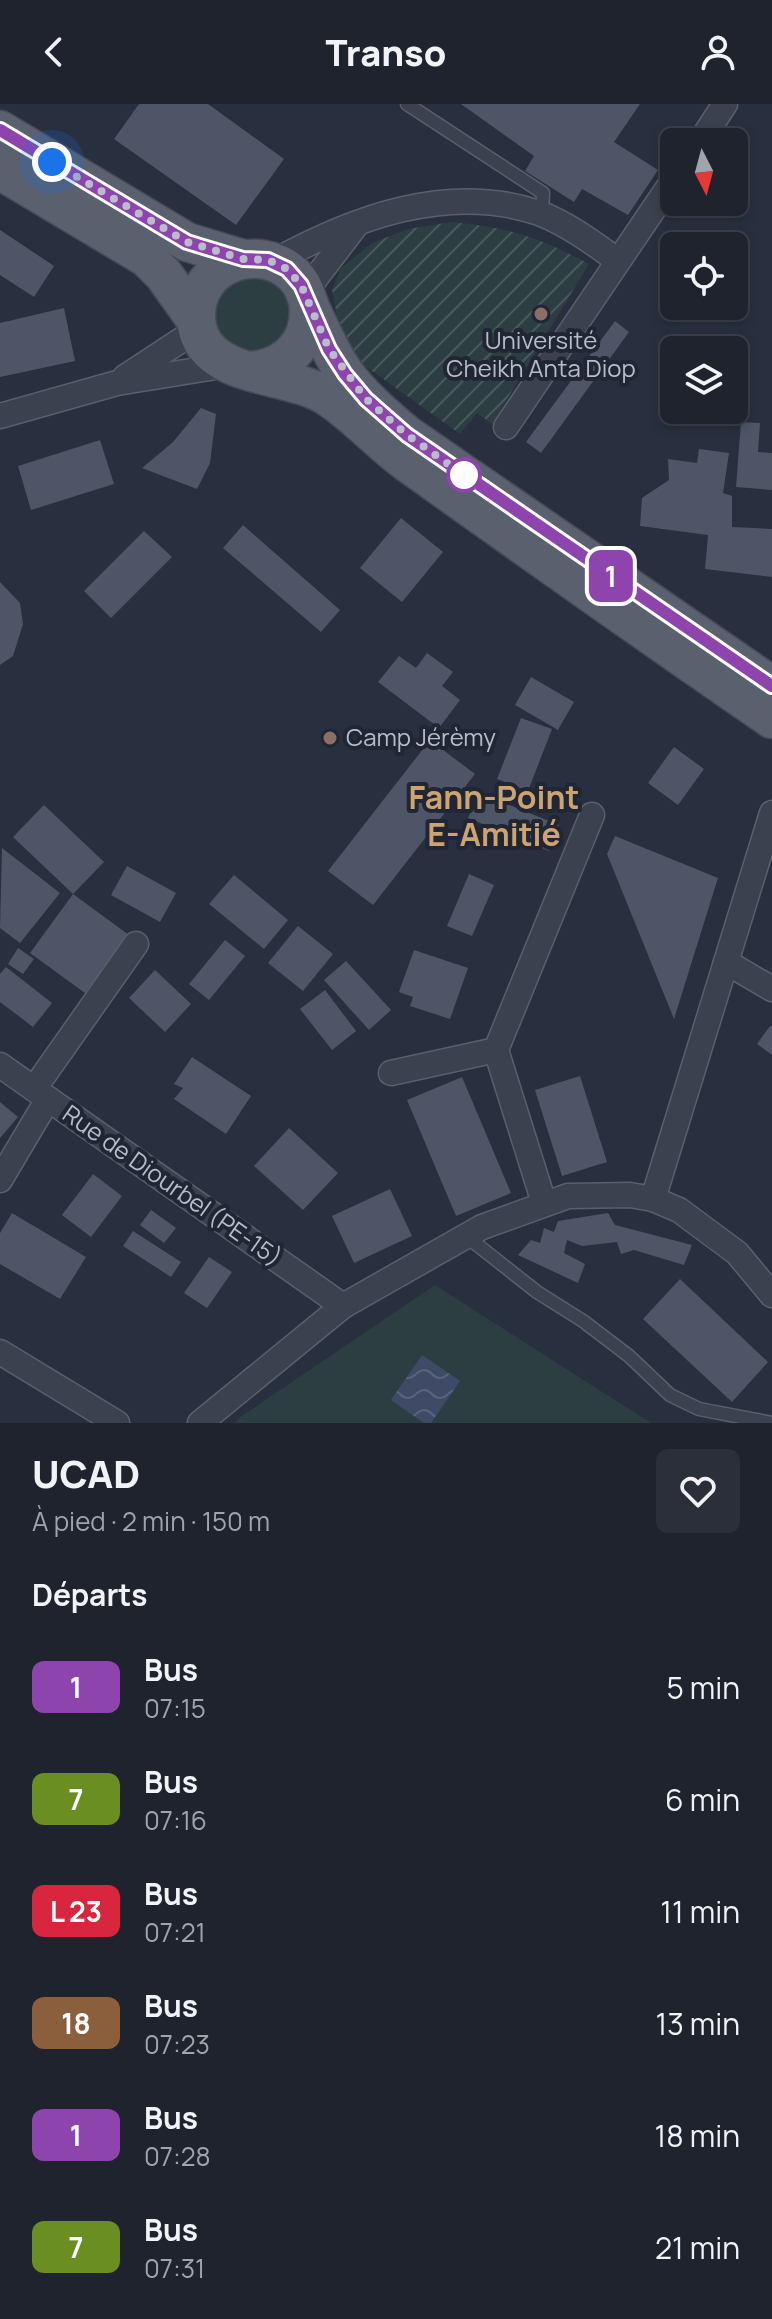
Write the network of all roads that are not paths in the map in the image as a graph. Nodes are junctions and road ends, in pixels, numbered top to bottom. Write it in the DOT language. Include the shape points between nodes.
graph roads {
  1 [pos="407,104"];
  2 [pos="725,104"];
  3 [pos="709,128"];
  4 [pos="0,130"];
  5 [pos="0,170"];
  6 [pos="660,200"];
  7 [pos="542,214"];
  8 [pos="359,221"];
  9 [pos="258,260"];
  10 [pos="618,261"];
  11 [pos="306,297"];
  12 [pos="197,324"];
  13 [pos="239,368"];
  14 [pos="117,383"];
  15 [pos="0,416"];
  16 [pos="506,427"];
  17 [pos="772,686"];
  18 [pos="772,719"];
  19 [pos="772,813"];
  20 [pos="592,815"];
  21 [pos="136,944"];
  22 [pos="726,962"];
  23 [pos="772,989"];
  24 [pos="496,1050"];
  25 [pos="0,1065"];
  26 [pos="391,1073"];
  27 [pos="41,1094"];
  28 [pos="0,1180"];
  29 [pos="653,1199"];
  30 [pos="544,1203"];
  31 [pos="466,1236"];
  32 [pos="772,1295"];
  33 [pos="343,1306"];
  34 [pos="0,1352"];
  35 [pos="117,1423"];
  36 [pos="200,1423"];
  37 [pos="772,1423"];
  1 -- 7 [label="lane" via="543,193"];
  2 -- 3 [label="street"];
  4 -- 9 [label="main road" via="187,242"];
  5 -- 12 [label="main road" via="147,258"];
  6 -- 10 [label="street"];
  7 -- 8 [label="street" via="507,204 444,202"];
  7 -- 10 [label="street"];
  8 -- 9 [label="street"];
  8 -- 11 [label="street"];
  9 -- 11 [label="main road" via="294,276"];
  9 -- 12 [label="main road" via="233,261 209,279 200,294"];
  10 -- 16 [label="street"];
  11 -- 13 [label="main road" via="309,324 292,355 276,366"];
  11 -- 17 [label="main road" via="345,374 407,435"];
  12 -- 13 [label="main road" via="213,354"];
  12 -- 14 [label="street"];
  13 -- 14 [label="street"];
  13 -- 18 [label="main road" via="327,396 394,453"];
  14 -- 15 [label="street"];
  19 -- 22 [label="street"];
  20 -- 24 [label="street"];
  21 -- 27 [label="street"];
  22 -- 23 [label="street"];
  22 -- 29 [label="street"];
  24 -- 26 [label="street"];
  24 -- 30 [label="street"];
  25 -- 27 [label="street, Rue de Diourbel (PE-15)"];
  27 -- 28 [label="street"];
  27 -- 33 [label="street, Rue de Diourbel (PE-15)"];
  29 -- 30 [label="street" via="592,1194"];
  29 -- 32 [label="street" via="679,1210 737,1253"];
  30 -- 31 [label="street"];
  31 -- 33 [label="street"];
  31 -- 37 [label="lane" via="629,1356 670,1395 699,1409"];
  33 -- 36 [label="street"];
  34 -- 35 [label="street"];
}
